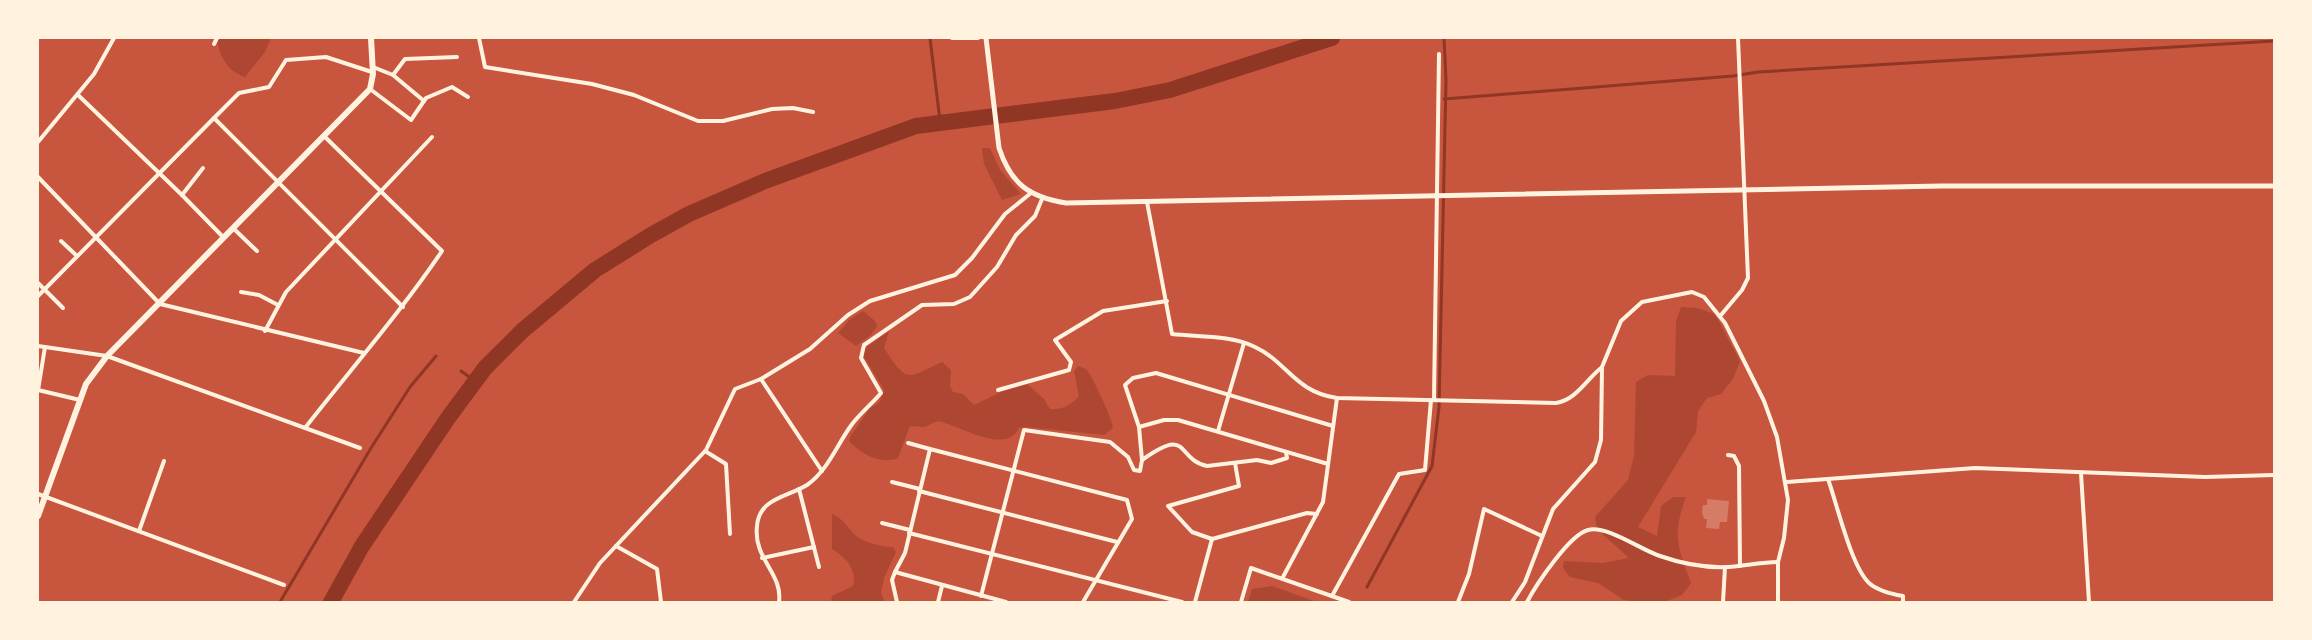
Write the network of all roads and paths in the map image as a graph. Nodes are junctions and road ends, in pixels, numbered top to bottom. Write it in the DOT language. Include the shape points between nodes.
graph roads {
  1 [pos="114,38"];
  2 [pos="217,38"];
  3 [pos="370,38"];
  4 [pos="479,38"];
  5 [pos="952,38"];
  6 [pos="978,38"];
  7 [pos="986,38"];
  8 [pos="1738,38"];
  9 [pos="214,44"];
  10 [pos="1439,54"];
  11 [pos="457,57"];
  12 [pos="373,70"];
  13 [pos="393,75"];
  14 [pos="370,89"];
  15 [pos="78,95"];
  16 [pos="468,97"];
  17 [pos="424,101"];
  18 [pos="813,112"];
  19 [pos="214,118"];
  20 [pos="325,137"];
  21 [pos="432,137"];
  22 [pos="38,142"];
  23 [pos="202,168"];
  24 [pos="159,173"];
  25 [pos="38,177"];
  26 [pos="279,184"];
  27 [pos="2274,186"];
  28 [pos="1743,191"];
  29 [pos="382,193"];
  30 [pos="1031,193"];
  31 [pos="182,195"];
  32 [pos="1437,195"];
  33 [pos="1042,199"];
  34 [pos="1148,202"];
  35 [pos="234,229"];
  36 [pos="95,237"];
  37 [pos="225,238"];
  38 [pos="336,239"];
  39 [pos="61,241"];
  40 [pos="257,251"];
  41 [pos="77,256"];
  42 [pos="38,283"];
  43 [pos="44,289"];
  44 [pos="241,292"];
  45 [pos="38,296"];
  46 [pos="1167,301"];
  47 [pos="160,304"];
  48 [pos="278,305"];
  49 [pos="403,307"];
  50 [pos="63,308"];
  51 [pos="1720,316"];
  52 [pos="265,331"];
  53 [pos="1244,342"];
  54 [pos="38,346"];
  55 [pos="45,347"];
  56 [pos="364,353"];
  57 [pos="107,356"];
  58 [pos="1602,367"];
  59 [pos="761,379"];
  60 [pos="998,390"];
  61 [pos="1229,395"];
  62 [pos="1337,398"];
  63 [pos="81,400"];
  64 [pos="1432,400"];
  65 [pos="1334,426"];
  66 [pos="1139,427"];
  67 [pos="305,428"];
  68 [pos="1218,431"];
  69 [pos="908,443"];
  70 [pos="360,448"];
  71 [pos="930,450"];
  72 [pos="705,451"];
  73 [pos="1286,452"];
  74 [pos="1728,455"];
  75 [pos="1142,460"];
  76 [pos="164,461"];
  77 [pos="1235,463"];
  78 [pos="1328,464"];
  79 [pos="1012,470"];
  80 [pos="822,471"];
  81 [pos="2081,473"];
  82 [pos="2274,475"];
  83 [pos="1828,479"];
  84 [pos="892,482"];
  85 [pos="1787,482"];
  86 [pos="799,489"];
  87 [pos="919,490"];
  88 [pos="38,494"];
  89 [pos="45,496"];
  90 [pos="1003,513"];
  91 [pos="1317,514"];
  92 [pos="38,516"];
  93 [pos="882,523"];
  94 [pos="139,531"];
  95 [pos="909,532"];
  96 [pos="730,534"];
  97 [pos="1542,536"];
  98 [pos="1212,539"];
  99 [pos="1117,542"];
  100 [pos="616,546"];
  101 [pos="814,547"];
  102 [pos="991,555"];
  103 [pos="762,558"];
  104 [pos="1778,562"];
  105 [pos="1740,566"];
  106 [pos="819,567"];
  107 [pos="1725,567"];
  108 [pos="895,572"];
  109 [pos="1283,577"];
  110 [pos="1096,580"];
  111 [pos="284,585"];
  112 [pos="942,586"];
  113 [pos="981,596"];
  114 [pos="1332,596"];
  115 [pos="574,603"];
  116 [pos="661,603"];
  117 [pos="779,603"];
  118 [pos="897,603"];
  119 [pos="938,603"];
  120 [pos="1006,603"];
  121 [pos="1083,603"];
  122 [pos="1182,603"];
  123 [pos="1195,603"];
  124 [pos="1240,603"];
  125 [pos="1349,603"];
  126 [pos="1458,603"];
  127 [pos="1512,603"];
  128 [pos="1527,603"];
  129 [pos="1723,603"];
  130 [pos="1778,603"];
  131 [pos="1903,603"];
  132 [pos="2089,603"];
  1 -- 15 [label="street"];
  2 -- 9 [label="street"];
  3 -- 12 [label="main road"];
  4 -- 18 [label="street" via="485,67 634,94 698,121 723,121 772,109"];
  5 -- 6 [label="street"];
  7 -- 30 [label="street" via="999,148 1011,174"];
  8 -- 28 [label="street"];
  10 -- 32 [label="street"];
  11 -- 13 [label="street" via="405,59"];
  12 -- 13 [label="street"];
  12 -- 14 [label="main road"];
  12 -- 19 [label="street" via="326,57 285,60 269,87 239,93"];
  13 -- 17 [label="street"];
  14 -- 17 [label="street" via="411,120"];
  14 -- 20 [label="main road"];
  15 -- 22 [label="street"];
  15 -- 24 [label="street"];
  16 -- 17 [label="street" via="452,87"];
  19 -- 24 [label="street"];
  19 -- 26 [label="street"];
  20 -- 26 [label="main road"];
  20 -- 29 [label="street"];
  21 -- 29 [label="street"];
  23 -- 31 [label="street"];
  24 -- 31 [label="street"];
  24 -- 36 [label="street"];
  25 -- 36 [label="street"];
  26 -- 35 [label="main road"];
  26 -- 38 [label="street"];
  27 -- 28 [label="street" via="1941,186"];
  28 -- 32 [label="street"];
  28 -- 51 [label="street" via="1748,278"];
  29 -- 38 [label="street"];
  29 -- 49 [label="street" via="442,251"];
  30 -- 33 [label="street"];
  30 -- 59 [label="street" via="1005,214 955,275 870,301 810,349"];
  31 -- 37 [label="street"];
  32 -- 34 [label="street"];
  32 -- 64 [label="street"];
  33 -- 34 [label="street" via="1066,203"];
  33 -- 80 [label="street" via="1035,216 970,297 954,304 922,305 864,345 861,358 881,393 850,428"];
  34 -- 46 [label="street"];
  35 -- 37 [label="main road"];
  35 -- 40 [label="street"];
  36 -- 41 [label="street"];
  36 -- 47 [label="street"];
  37 -- 47 [label="main road"];
  38 -- 48 [label="street"];
  38 -- 49 [label="street"];
  39 -- 41 [label="street"];
  41 -- 43 [label="street"];
  42 -- 43 [label="street"];
  43 -- 45 [label="street"];
  43 -- 50 [label="street"];
  44 -- 48 [label="street" via="259,295"];
  46 -- 53 [label="street" via="1172,334"];
  46 -- 60 [label="street" via="1103,311 1055,340 1071,362 1069,370"];
  47 -- 52 [label="street"];
  47 -- 57 [label="main road"];
  48 -- 52 [label="street"];
  49 -- 56 [label="street"];
  51 -- 58 [label="street" via="1704,297 1692,292 1642,302 1621,321"];
  51 -- 85 [label="street" via="1764,401"];
  52 -- 56 [label="street"];
  53 -- 61 [label="street"];
  53 -- 62 [label="street" via="1258,348 1299,384"];
  54 -- 55 [label="street"];
  55 -- 57 [label="street"];
  55 -- 63 [label="street" via="38,390"];
  56 -- 67 [label="street"];
  57 -- 63 [label="main road" via="86,384"];
  57 -- 67 [label="street"];
  58 -- 64 [label="street" via="1564,402"];
  58 -- 97 [label="street" via="1599,452 1589,471 1553,509"];
  59 -- 72 [label="street" via="735,389"];
  59 -- 80 [label="street"];
  61 -- 65 [label="street"];
  61 -- 66 [label="street" via="1156,373 1133,378 1127,381 1125,389"];
  61 -- 68 [label="street"];
  62 -- 64 [label="street"];
  62 -- 65 [label="street"];
  63 -- 89 [label="main road"];
  64 -- 114 [label="street" via="1425,470 1399,474"];
  65 -- 78 [label="street"];
  66 -- 68 [label="street" via="1170,419"];
  66 -- 75 [label="street"];
  67 -- 70 [label="street"];
  68 -- 73 [label="street"];
  69 -- 71 [label="street"];
  71 -- 79 [label="street"];
  71 -- 87 [label="street"];
  72 -- 96 [label="street" via="726,464"];
  72 -- 100 [label="street"];
  73 -- 77 [label="street" via="1287,458 1271,463 1257,459"];
  73 -- 78 [label="street"];
  74 -- 105 [label="street" via="1734,456 1739,466"];
  75 -- 77 [label="street" via="1163,446 1174,444 1203,466"];
  75 -- 79 [label="street" via="1142,468 1137,471 1110,442 1024,430"];
  76 -- 94 [label="street"];
  77 -- 98 [label="street" via="1239,486 1168,507 1195,534"];
  78 -- 91 [label="street" via="1324,498"];
  79 -- 90 [label="street"];
  79 -- 99 [label="street" via="1127,500 1133,516"];
  80 -- 86 [label="street"];
  81 -- 82 [label="street"];
  81 -- 83 [label="street" via="1975,468"];
  81 -- 132 [label="street"];
  83 -- 85 [label="street"];
  83 -- 131 [label="street" via="1854,561 1869,583 1886,593 1903,596"];
  84 -- 87 [label="street"];
  85 -- 104 [label="street" via="1788,516"];
  86 -- 101 [label="street"];
  86 -- 103 [label="street" via="772,501 758,519"];
  87 -- 90 [label="street"];
  87 -- 95 [label="street"];
  88 -- 89 [label="street"];
  89 -- 92 [label="main road"];
  89 -- 94 [label="street"];
  90 -- 99 [label="street"];
  90 -- 102 [label="street"];
  91 -- 98 [label="street" via="1297,515"];
  91 -- 109 [label="street"];
  93 -- 95 [label="street"];
  94 -- 111 [label="street"];
  95 -- 102 [label="street"];
  95 -- 108 [label="street" via="905,553"];
  97 -- 126 [label="street" via="1484,510"];
  97 -- 127 [label="street" via="1525,582"];
  98 -- 123 [label="street"];
  99 -- 110 [label="street"];
  100 -- 115 [label="street"];
  100 -- 116 [label="street" via="657,569"];
  101 -- 103 [label="street"];
  101 -- 106 [label="street"];
  102 -- 110 [label="street"];
  102 -- 113 [label="street"];
  103 -- 117 [label="street" via="779,583"];
  104 -- 105 [label="street"];
  104 -- 130 [label="street"];
  105 -- 107 [label="street"];
  107 -- 128 [label="street" via="1659,556 1604,531 1590,529 1578,534"];
  107 -- 129 [label="street"];
  108 -- 112 [label="street"];
  108 -- 118 [label="street" via="892,580"];
  109 -- 114 [label="street"];
  109 -- 124 [label="street" via="1251,568"];
  110 -- 121 [label="street"];
  110 -- 122 [label="street"];
  112 -- 113 [label="street"];
  112 -- 119 [label="street"];
  113 -- 120 [label="street"];
  114 -- 125 [label="street"];
}
